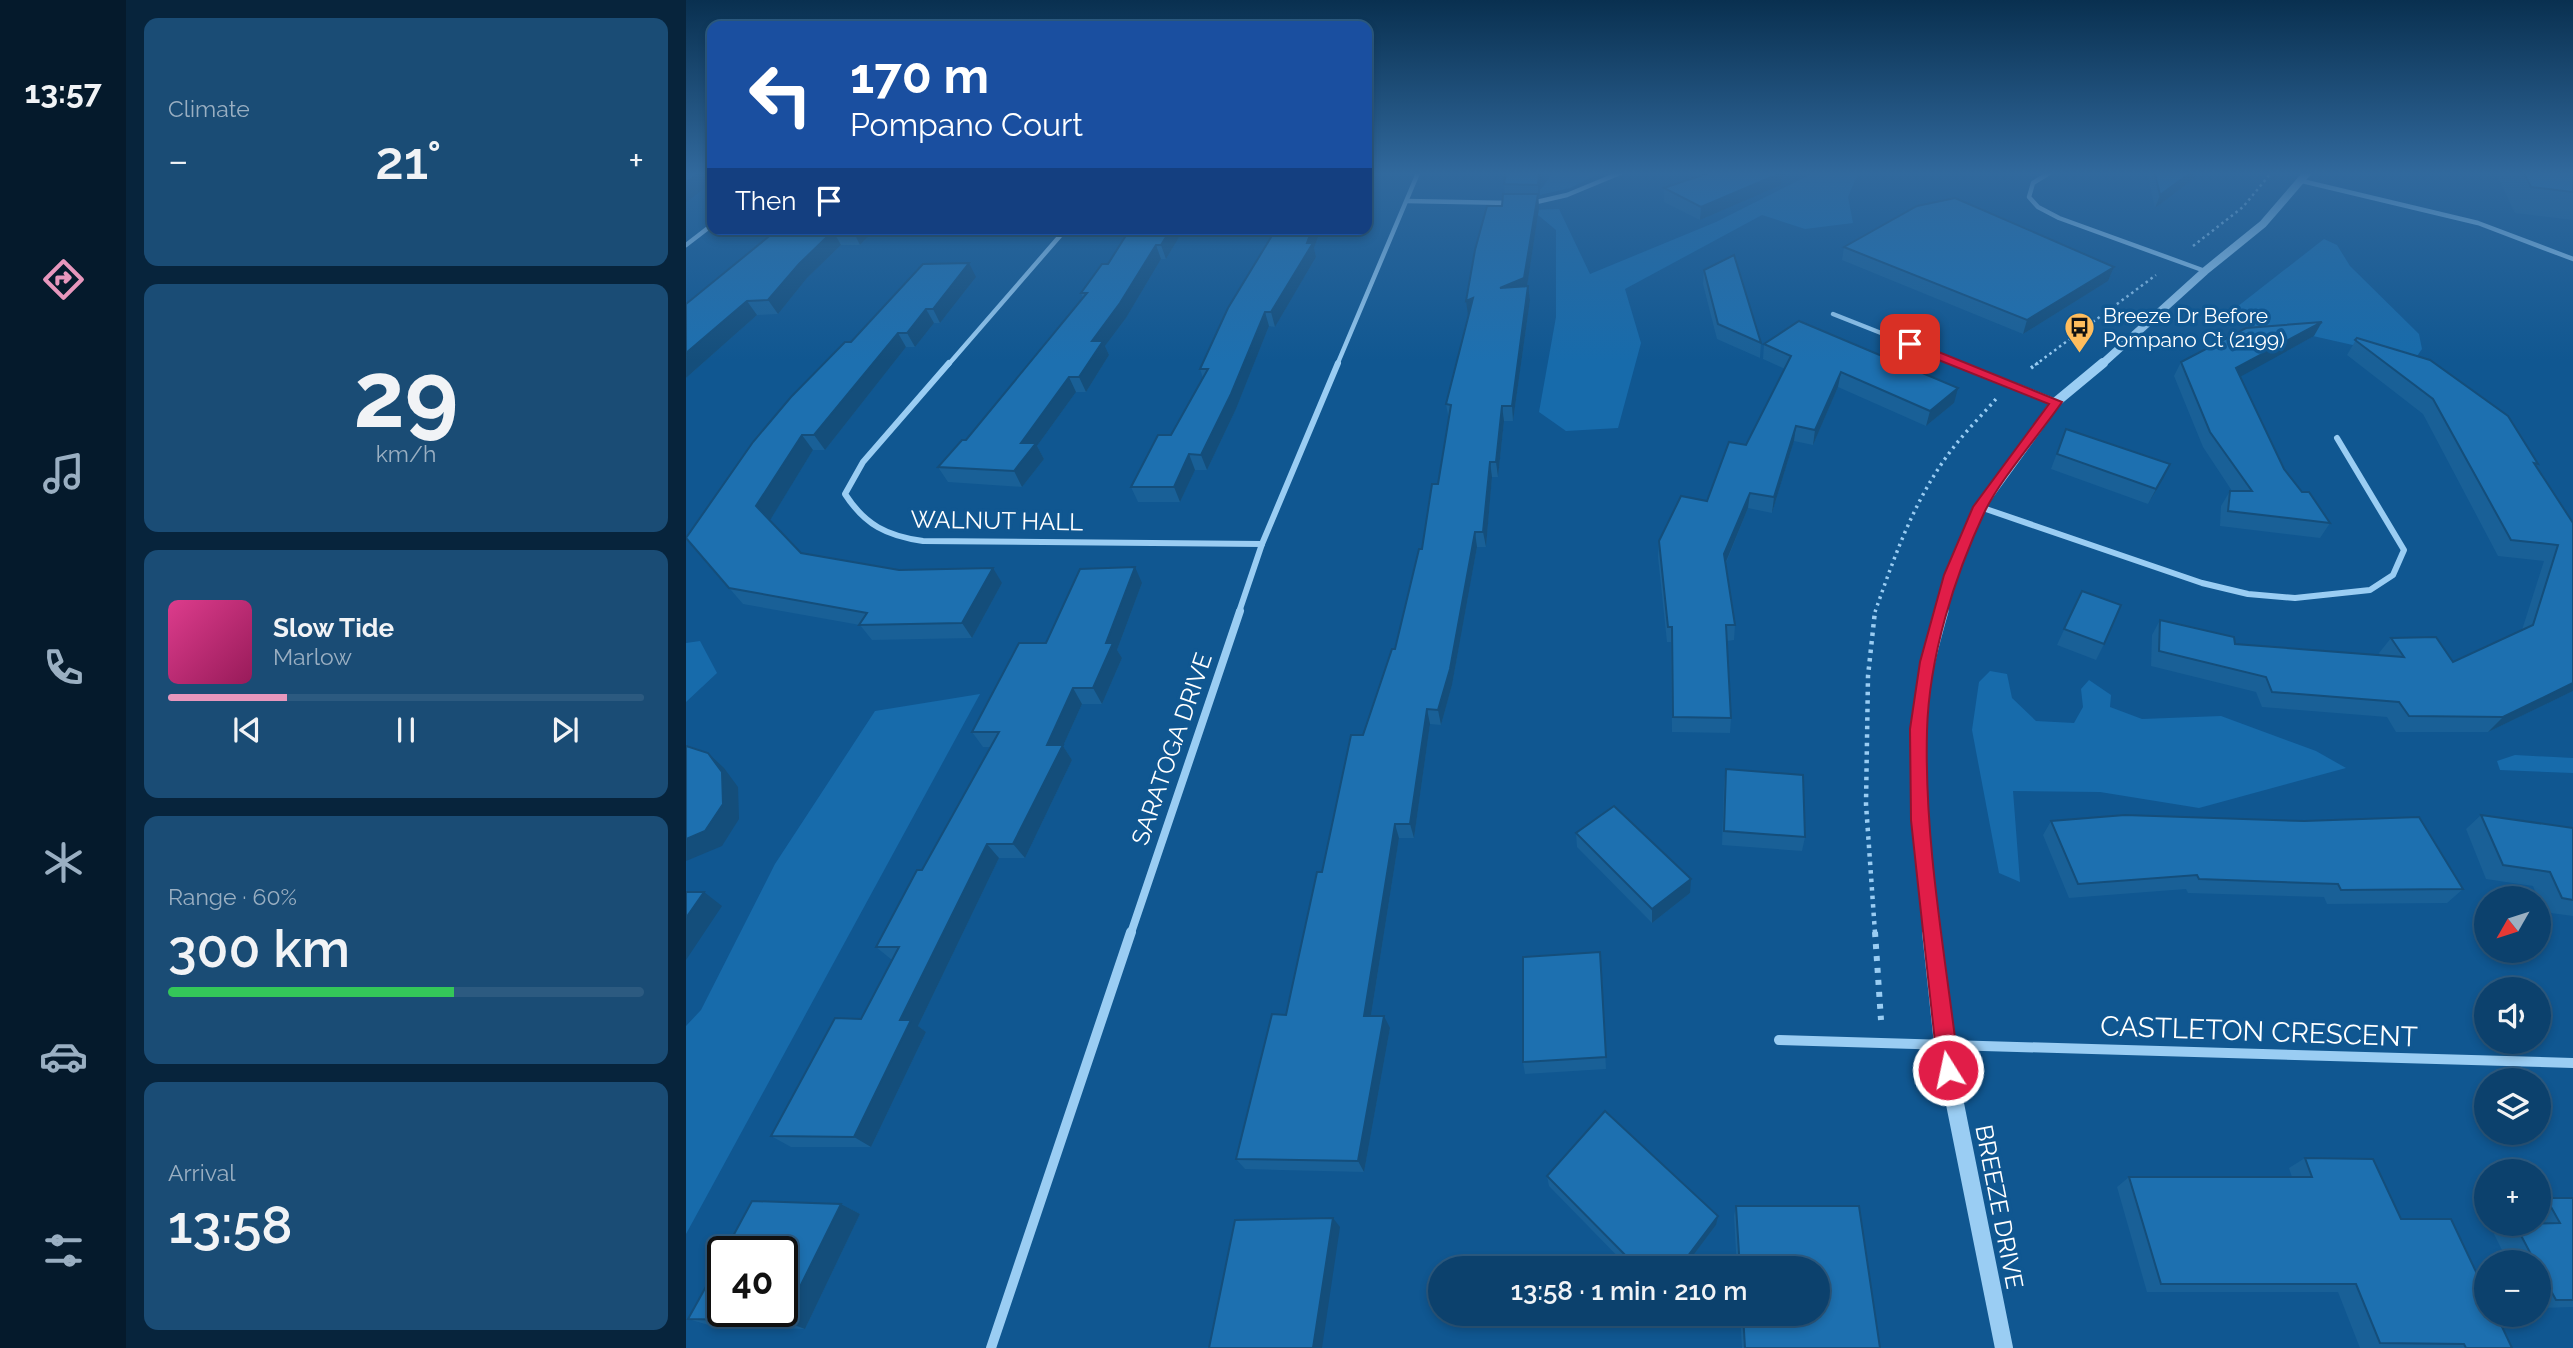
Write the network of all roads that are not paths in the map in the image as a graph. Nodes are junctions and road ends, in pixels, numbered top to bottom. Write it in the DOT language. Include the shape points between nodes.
graph roads {
  1 [pos="1060,236"];
  2 [pos="1392,236"];
  3 [pos="2108,236"];
  4 [pos="2248,236"];
  5 [pos="2512,236"];
  6 [pos="2573,259"];
  7 [pos="2205,271"];
  8 [pos="1833,314"];
  9 [pos="2056,402"];
  10 [pos="2337,438"];
  11 [pos="1980,507"];
  12 [pos="1262,544"];
  13 [pos="1779,1040"];
  14 [pos="1944,1044"];
  15 [pos="2573,1063"];
  16 [pos="991,1348"];
  17 [pos="2004,1348"];
  1 -- 12 [label="street, WALNUT HALL" via="863,462 845,494 859,517 887,537 923,541"];
  2 -- 12 [label="street, SARATOGA DRIVE"];
  3 -- 7 [label="street"];
  4 -- 7 [label="street, BREEZE DRIVE"];
  5 -- 6 [label="street"];
  7 -- 9 [label="street, BREEZE DRIVE" via="2141,332"];
  8 -- 9 [label="street"];
  9 -- 11 [label="street, BREEZE DRIVE"];
  10 -- 11 [label="street" via="2404,550 2393,575 2370,590 2295,598 2248,594 2202,583"];
  11 -- 14 [label="street, BREEZE DRIVE" via="1951,575 1928,662 1919,729 1920,820"];
  12 -- 16 [label="street, SARATOGA DRIVE"];
  13 -- 14 [label="street, CASTLETON CRESCENT"];
  14 -- 15 [label="street, CASTLETON CRESCENT"];
  14 -- 17 [label="street, BREEZE DRIVE"];
}
